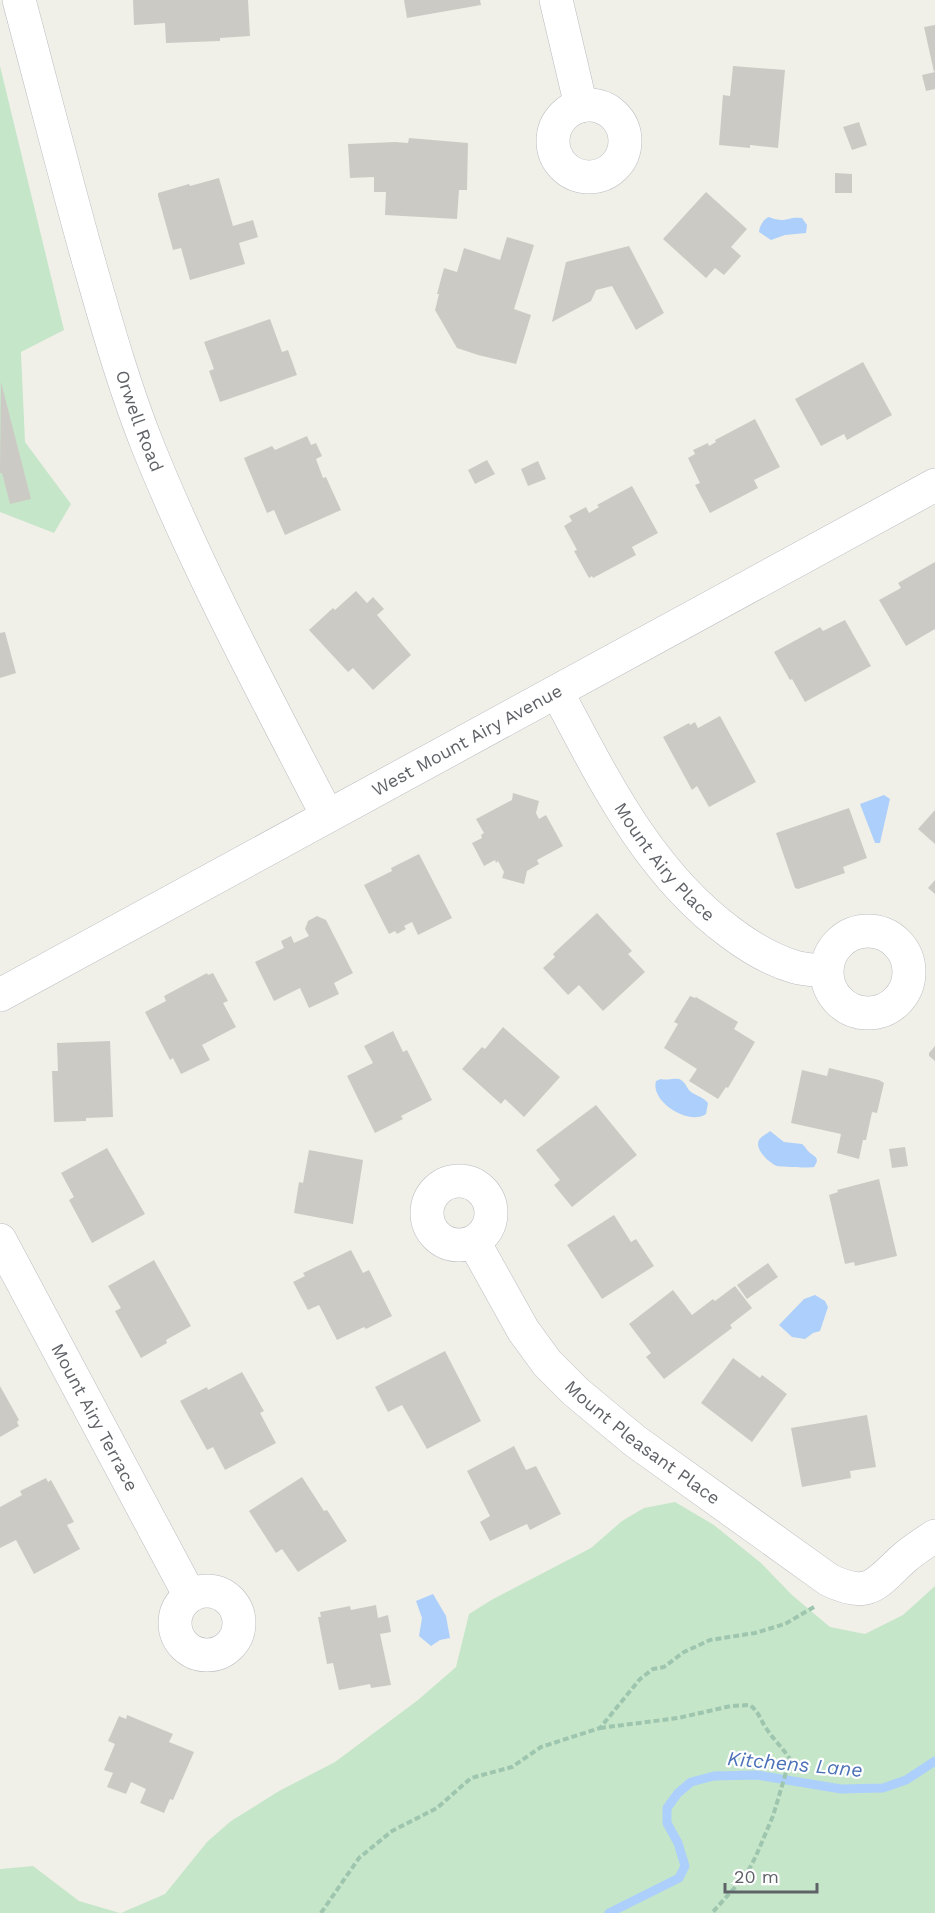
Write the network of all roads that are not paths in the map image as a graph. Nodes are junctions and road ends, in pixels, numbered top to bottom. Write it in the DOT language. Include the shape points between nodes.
graph roads {
  1 [pos="19,0"];
  2 [pos="556,0"];
  3 [pos="581,106"];
  4 [pos="935,485"];
  5 [pos="557,692"];
  6 [pos="327,815"];
  7 [pos="826,971"];
  8 [pos="0,994"];
  9 [pos="0,1240"];
  10 [pos="474,1242"];
  11 [pos="935,1536"];
  12 [pos="190,1596"];
  1 -- 6 [label="street, Orwell Road" via="100,301 148,447 210,588"];
  2 -- 3 [label="street"];
  4 -- 5 [label="street, West Mount Airy Avenue"];
  5 -- 6 [label="street, West Mount Airy Avenue"];
  5 -- 7 [label="street, Mount Airy Place" via="617,803 675,884 752,948 796,967"];
  6 -- 8 [label="street, West Mount Airy Avenue"];
  9 -- 12 [label="street, Mount Airy Terrace"];
  10 -- 11 [label="street, Mount Pleasant Place" via="523,1330 547,1363 576,1392 635,1441 829,1580 846,1588 870,1587"];
}
